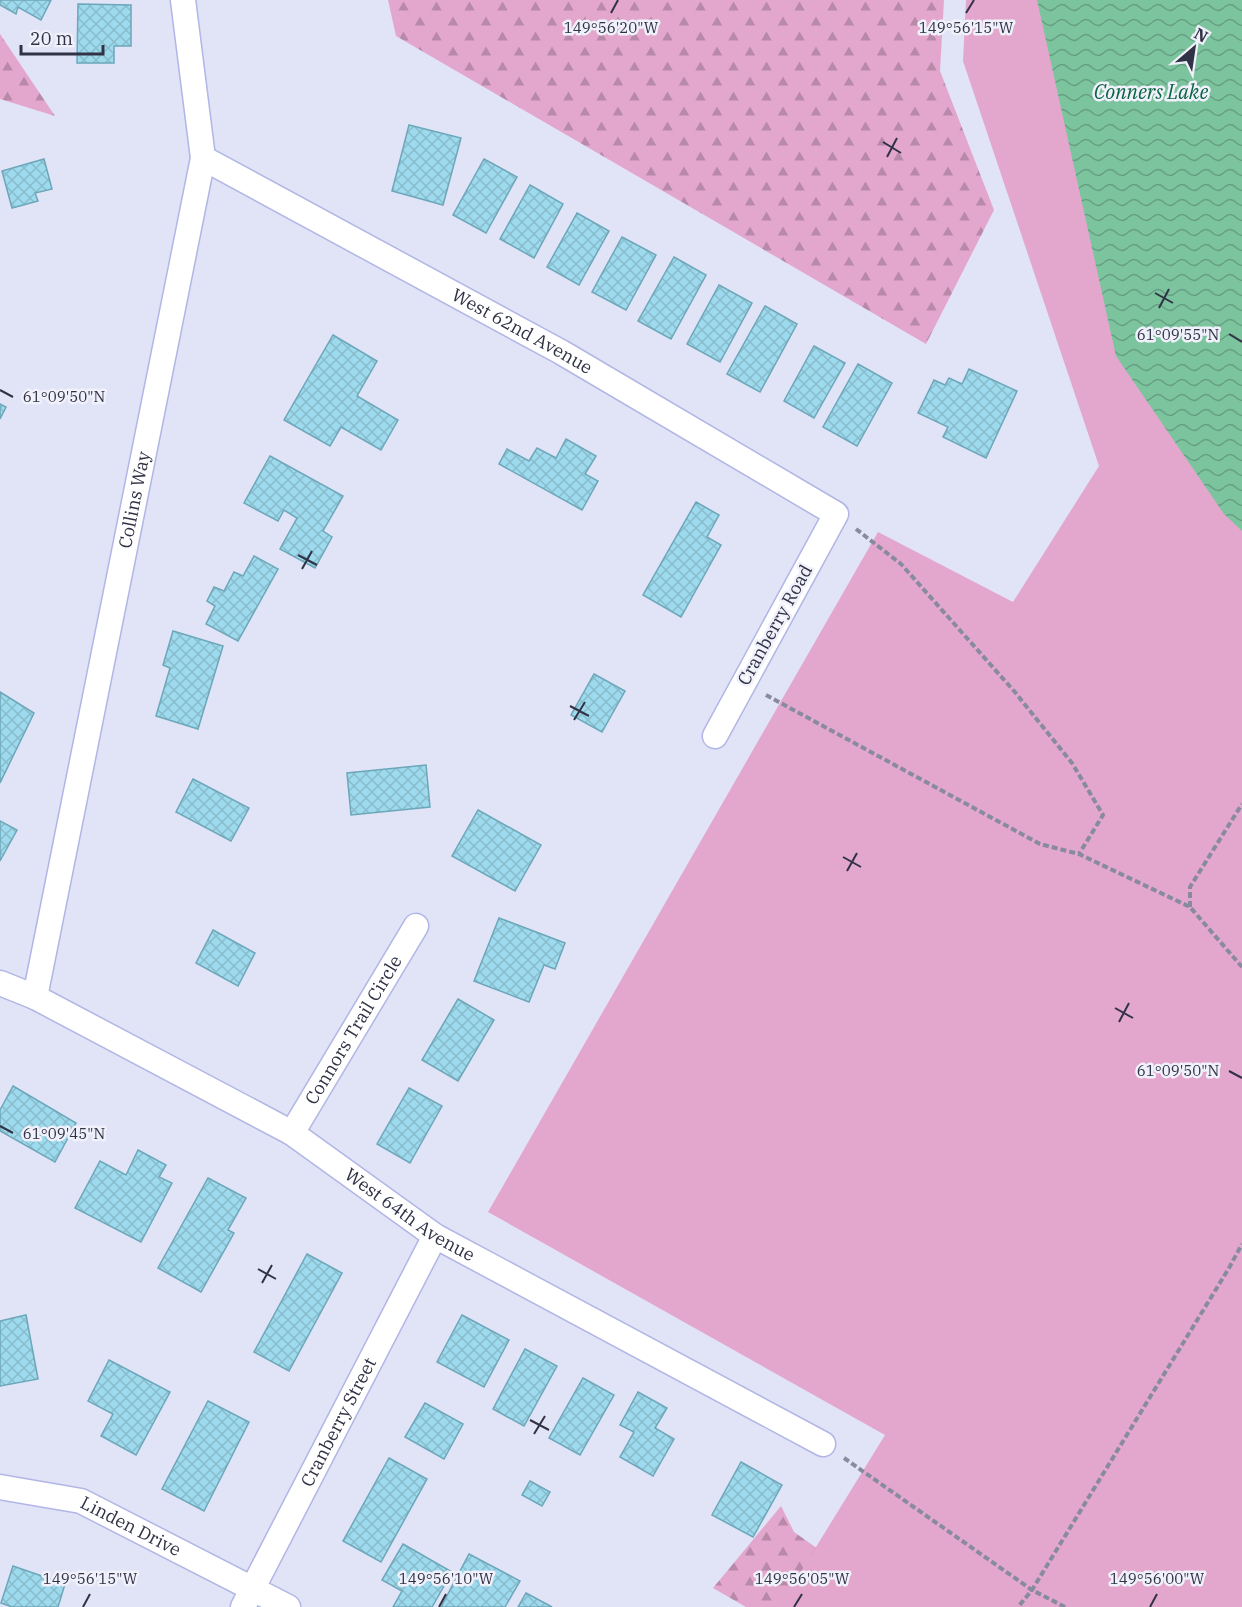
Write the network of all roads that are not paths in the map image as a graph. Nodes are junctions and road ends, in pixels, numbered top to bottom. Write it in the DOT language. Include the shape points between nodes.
graph roads {
  1 [pos="183,0"];
  2 [pos="203,158"];
  3 [pos="836,514"];
  4 [pos="715,736"];
  5 [pos="416,926"];
  6 [pos="0,983"];
  7 [pos="35,997"];
  8 [pos="292,1133"];
  9 [pos="435,1236"];
  10 [pos="823,1444"];
  11 [pos="0,1487"];
  12 [pos="248,1598"];
  13 [pos="288,1607"];
  1 -- 2 [label="street, Collins Way"];
  2 -- 3 [label="street, West 62nd Avenue" via="561,352"];
  2 -- 7 [label="street, Collins Way"];
  3 -- 4 [label="street, Cranberry Road"];
  5 -- 8 [label="street, Connors Trail Circle"];
  6 -- 7 [label="street, West 64th Avenue"];
  7 -- 8 [label="street, West 64th Avenue"];
  8 -- 9 [label="street, West 64th Avenue"];
  9 -- 10 [label="street, West 64th Avenue"];
  9 -- 12 [label="street, Cranberry Street"];
  11 -- 12 [label="street, Linden Drive" via="81,1501"];
  12 -- 13 [label="street, Linden Drive"];
}
